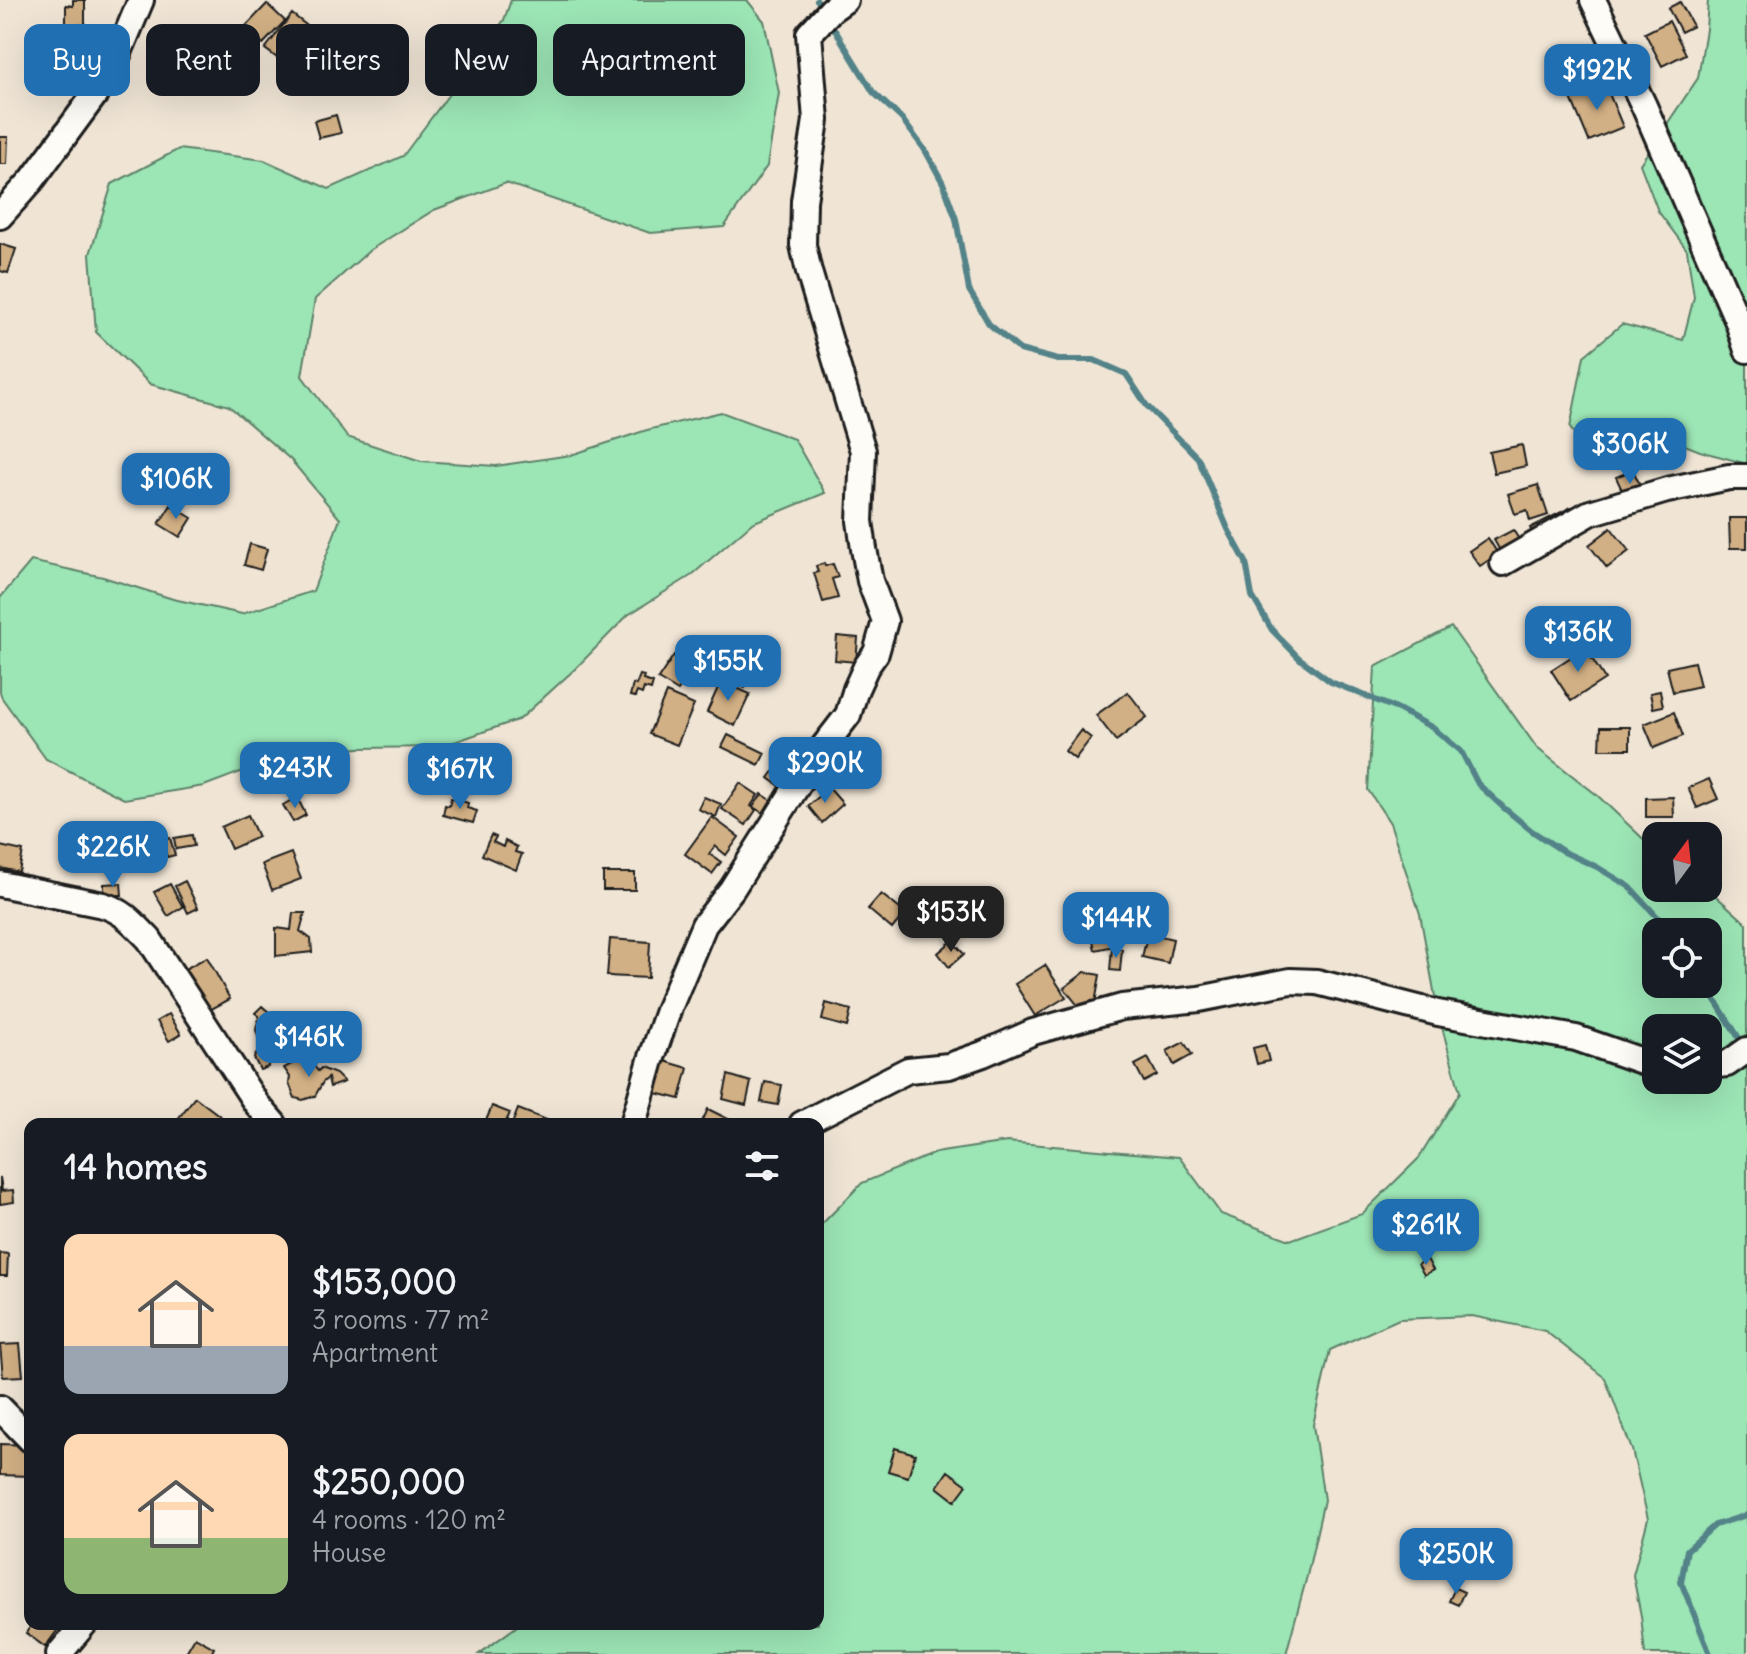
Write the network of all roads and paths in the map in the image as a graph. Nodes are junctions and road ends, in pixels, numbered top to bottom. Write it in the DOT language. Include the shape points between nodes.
graph roads {
  1 [pos="141,0"];
  2 [pos="845,0"];
  3 [pos="1593,0"];
  4 [pos="0,216"];
  5 [pos="1747,350"];
  6 [pos="1747,477"];
  7 [pos="1503,563"];
  8 [pos="0,884"];
  9 [pos="1747,1050"];
  10 [pos="1642,1061"];
  11 [pos="1722,1065"];
  12 [pos="269,1118"];
  13 [pos="635,1118"];
  14 [pos="814,1118"];
  15 [pos="0,1408"];
  16 [pos="24,1433"];
  17 [pos="79,1630"];
  18 [pos="59,1654"];
  1 -- 4 [label="street" via="110,74"];
  2 -- 13 [label="street" via="809,34 816,120 803,245 863,451 860,521 870,581 885,621 848,715 704,925 669,1008"];
  3 -- 5 [label="street"];
  6 -- 7 [label="street" via="1667,490 1590,513"];
  8 -- 12 [label="street" via="103,905 129,918 149,939"];
  9 -- 11 [label="street"];
  10 -- 14 [label="street" via="1576,1038 1438,1013 1317,982 1290,981 1122,1007 1033,1032 949,1066 908,1070"];
  15 -- 16 [label="street"];
  17 -- 18 [label="street"];
}
